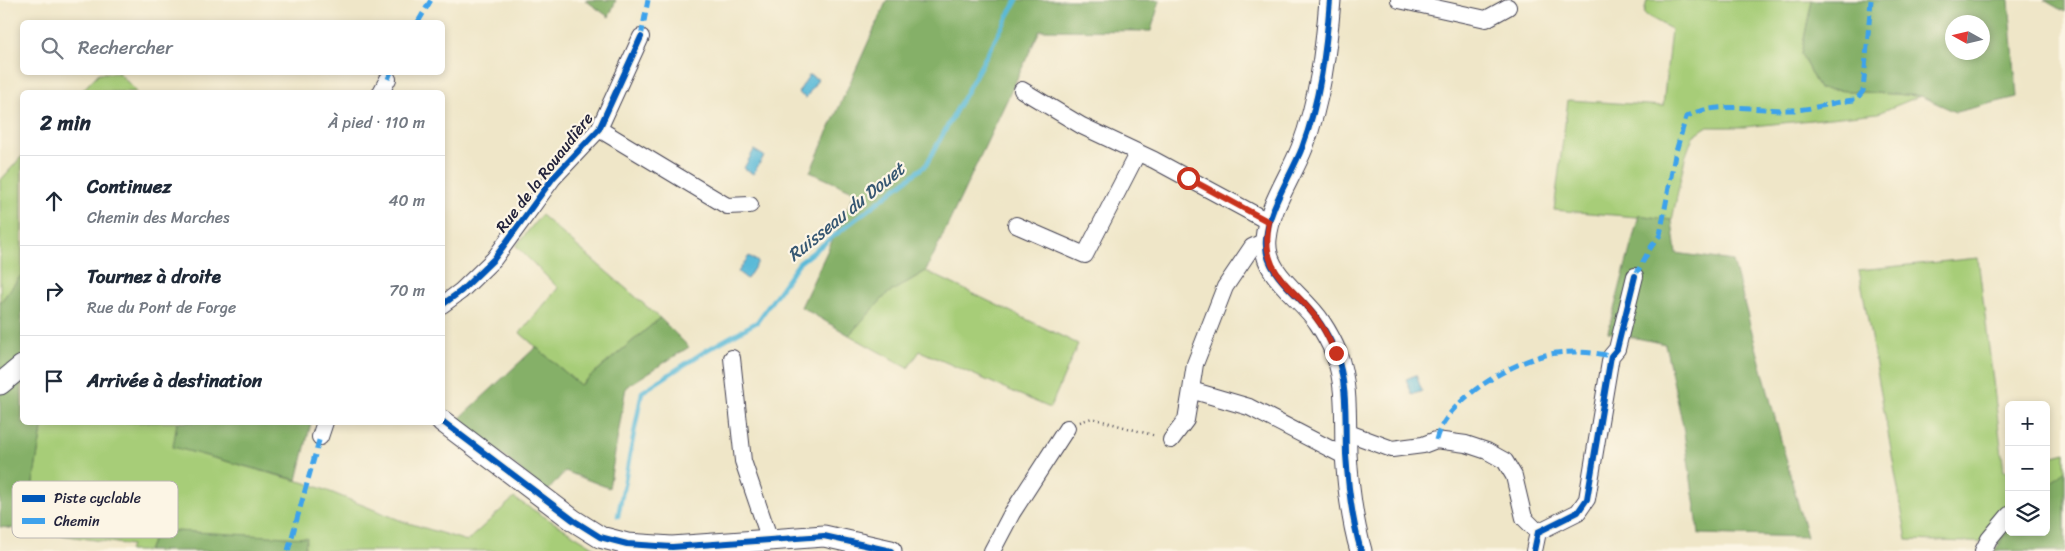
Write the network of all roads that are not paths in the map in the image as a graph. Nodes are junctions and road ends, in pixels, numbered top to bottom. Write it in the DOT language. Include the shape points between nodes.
graph roads {
  1 [pos="1330,0"];
  2 [pos="1399,0"];
  3 [pos="1508,7"];
  4 [pos="641,37"];
  5 [pos="1022,90"];
  6 [pos="599,129"];
  7 [pos="1138,152"];
  8 [pos="750,205"];
  9 [pos="1016,225"];
  10 [pos="1267,232"];
  11 [pos="1636,276"];
  12 [pos="445,303"];
  13 [pos="732,358"];
  14 [pos="20,368"];
  15 [pos="0,384"];
  16 [pos="1191,390"];
  17 [pos="445,423"];
  18 [pos="1067,428"];
  19 [pos="1346,432"];
  20 [pos="1171,440"];
  21 [pos="1346,456"];
  22 [pos="2005,521"];
  23 [pos="1538,532"];
  24 [pos="770,540"];
  25 [pos="891,551"];
  26 [pos="992,551"];
  27 [pos="1361,551"];
  28 [pos="1534,551"];
  29 [pos="1983,551"];
  1 -- 10 [label="street" via="1325,58 1316,105"];
  2 -- 3 [label="street" via="1486,18"];
  4 -- 6 [label="street, Rue de la Rouaudière"];
  5 -- 7 [label="street" via="1082,126"];
  6 -- 8 [label="street, Rue de la Rouaudière" via="727,206"];
  6 -- 12 [label="street, Rue de la Rouaudière" via="553,178 494,259"];
  7 -- 9 [label="street" via="1085,255"];
  7 -- 10 [label="street"];
  10 -- 16 [label="street" via="1252,247 1225,287 1195,364"];
  10 -- 19 [label="street" via="1268,258 1319,322 1336,353 1344,381"];
  11 -- 23 [label="street" via="1617,348 1611,356 1587,498 1578,512"];
  13 -- 24 [label="street" via="743,461"];
  14 -- 15 [label="street"];
  16 -- 20 [label="street" via="1186,420"];
  16 -- 21 [label="street" via="1249,407"];
  17 -- 24 [label="street" via="600,537 627,544 672,547"];
  18 -- 26 [label="street" via="1012,513"];
  19 -- 21 [label="street"];
  19 -- 23 [label="street" via="1392,449 1436,440 1487,450 1505,461 1514,476 1524,518"];
  21 -- 27 [label="street" via="1354,527"];
  22 -- 29 [label="street"];
  23 -- 28 [label="street"];
  24 -- 25 [label="street" via="824,536"];
}
